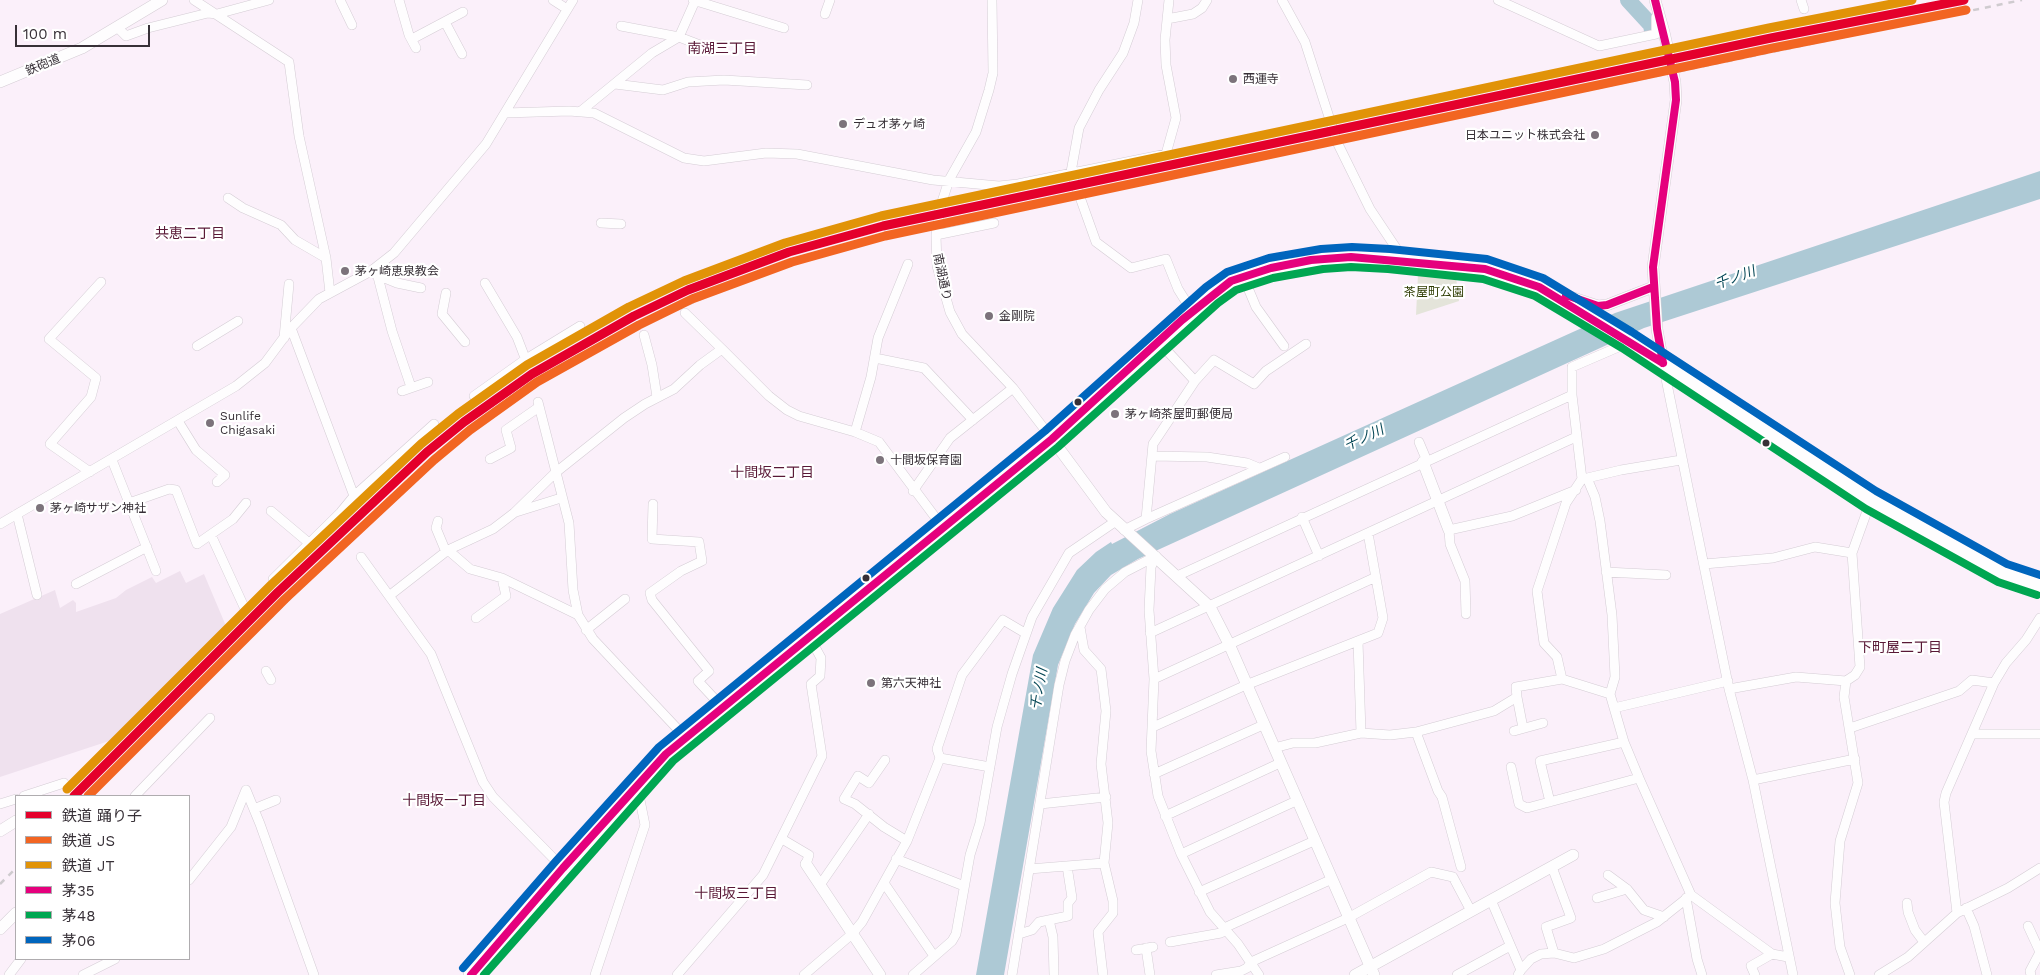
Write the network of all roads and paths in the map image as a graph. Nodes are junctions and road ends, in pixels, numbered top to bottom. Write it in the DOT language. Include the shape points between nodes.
graph roads {
  1 [pos="162,0"];
  2 [pos="194,0"];
  3 [pos="269,0"];
  4 [pos="340,0"];
  5 [pos="399,0"];
  6 [pos="552,0"];
  7 [pos="573,0"];
  8 [pos="694,0"];
  9 [pos="830,0"];
  10 [pos="992,0"];
  11 [pos="1138,0"];
  12 [pos="1169,0"];
  13 [pos="1207,0"];
  14 [pos="1282,0"];
  15 [pos="1498,0"];
  16 [pos="1654,0"];
  17 [pos="567,9"];
  18 [pos="463,12"];
  19 [pos="1659,12"];
  20 [pos="218,14"];
  21 [pos="825,14"];
  22 [pos="1167,19"];
  23 [pos="445,22"];
  24 [pos="352,25"];
  25 [pos="621,26"];
  26 [pos="118,28"];
  27 [pos="784,28"];
  28 [pos="679,37"];
  29 [pos="412,39"];
  30 [pos="723,46"];
  31 [pos="416,48"];
  32 [pos="462,54"];
  33 [pos="0,82"];
  34 [pos="615,84"];
  35 [pos="807,85"];
  36 [pos="581,111"];
  37 [pos="505,113"];
  38 [pos="1072,172"];
  39 [pos="949,180"];
  40 [pos="228,198"];
  41 [pos="602,223"];
  42 [pos="994,223"];
  43 [pos="620,224"];
  44 [pos="936,235"];
  45 [pos="326,258"];
  46 [pos="1400,261"];
  47 [pos="908,264"];
  48 [pos="375,274"];
  49 [pos="1243,276"];
  50 [pos="101,282"];
  51 [pos="485,283"];
  52 [pos="289,284"];
  53 [pos="1539,287"];
  54 [pos="421,288"];
  55 [pos="1653,289"];
  56 [pos="330,293"];
  57 [pos="446,293"];
  58 [pos="1194,310"];
  59 [pos="685,313"];
  60 [pos="238,321"];
  61 [pos="580,326"];
  62 [pos="291,328"];
  63 [pos="644,335"];
  64 [pos="284,338"];
  65 [pos="1158,341"];
  66 [pos="1628,341"];
  67 [pos="465,342"];
  68 [pos="1306,344"];
  69 [pos="197,346"];
  70 [pos="1284,346"];
  71 [pos="722,349"];
  72 [pos="875,358"];
  73 [pos="527,361"];
  74 [pos="1663,363"];
  75 [pos="1195,381"];
  76 [pos="428,382"];
  77 [pos="412,387"];
  78 [pos="1013,388"];
  79 [pos="402,391"];
  80 [pos="1572,394"];
  81 [pos="474,396"];
  82 [pos="657,397"];
  83 [pos="973,420"];
  84 [pos="178,421"];
  85 [pos="434,424"];
  86 [pos="855,432"];
  87 [pos="1576,438"];
  88 [pos="1052,439"];
  89 [pos="1419,442"];
  90 [pos="1152,456"];
  91 [pos="1286,457"];
  92 [pos="490,459"];
  93 [pos="112,460"];
  94 [pos="1681,460"];
  95 [pos="1425,462"];
  96 [pos="1259,468"];
  97 [pos="233,469"];
  98 [pos="90,472"];
  99 [pos="555,473"];
  100 [pos="225,475"];
  101 [pos="1585,478"];
  102 [pos="217,482"];
  103 [pos="1577,489"];
  104 [pos="913,491"];
  105 [pos="354,496"];
  106 [pos="561,498"];
  107 [pos="1871,500"];
  108 [pos="1438,501"];
  109 [pos="128,503"];
  110 [pos="246,503"];
  111 [pos="653,504"];
  112 [pos="271,511"];
  113 [pos="514,513"];
  114 [pos="17,514"];
  115 [pos="1302,517"];
  116 [pos="1146,519"];
  117 [pos="438,521"];
  118 [pos="1116,521"];
  119 [pos="0,524"];
  120 [pos="944,529"];
  121 [pos="1124,530"];
  122 [pos="1450,530"];
  123 [pos="1368,533"];
  124 [pos="212,535"];
  125 [pos="309,543"];
  126 [pos="147,547"];
  127 [pos="447,551"];
  128 [pos="1852,554"];
  129 [pos="1156,556"];
  130 [pos="1319,556"];
  131 [pos="361,557"];
  132 [pos="1704,564"];
  133 [pos="156,572"];
  134 [pos="1606,572"];
  135 [pos="1666,575"];
  136 [pos="1177,576"];
  137 [pos="1376,577"];
  138 [pos="502,578"];
  139 [pos="273,579"];
  140 [pos="76,584"];
  141 [pos="2040,586"];
  142 [pos="37,595"];
  143 [pos="389,596"];
  144 [pos="625,599"];
  145 [pos="1210,607"];
  146 [pos="245,609"];
  147 [pos="1466,614"];
  148 [pos="578,615"];
  149 [pos="476,618"];
  150 [pos="2040,618"];
  151 [pos="1080,627"];
  152 [pos="586,630"];
  153 [pos="1025,633"];
  154 [pos="1150,633"];
  155 [pos="810,638"];
  156 [pos="1358,641"];
  157 [pos="1228,644"];
  158 [pos="266,671"];
  159 [pos="1154,679"];
  160 [pos="1562,679"];
  161 [pos="271,680"];
  162 [pos="1846,680"];
  163 [pos="1994,683"];
  164 [pos="1246,685"];
  165 [pos="1729,685"];
  166 [pos="1610,694"];
  167 [pos="1517,697"];
  168 [pos="723,708"];
  169 [pos="1614,708"];
  170 [pos="210,718"];
  171 [pos="1543,723"];
  172 [pos="1263,725"];
  173 [pos="1153,727"];
  174 [pos="1850,728"];
  175 [pos="1416,732"];
  176 [pos="1361,733"];
  177 [pos="1972,734"];
  178 [pos="2040,734"];
  179 [pos="686,738"];
  180 [pos="1624,742"];
  181 [pos="1274,748"];
  182 [pos="940,758"];
  183 [pos="1856,759"];
  184 [pos="885,760"];
  185 [pos="1280,763"];
  186 [pos="990,767"];
  187 [pos="1511,767"];
  188 [pos="1154,774"];
  189 [pos="1639,778"];
  190 [pos="1753,780"];
  191 [pos="64,784"];
  192 [pos="632,789"];
  193 [pos="27,795"];
  194 [pos="137,795"];
  195 [pos="1106,797"];
  196 [pos="15,799"];
  197 [pos="276,800"];
  198 [pos="1296,802"];
  199 [pos="1550,802"];
  200 [pos="0,804"];
  201 [pos="1040,804"];
  202 [pos="254,809"];
  203 [pos="870,814"];
  204 [pos="1165,816"];
  205 [pos="15,822"];
  206 [pos="0,831"];
  207 [pos="782,839"];
  208 [pos="907,841"];
  209 [pos="1314,841"];
  210 [pos="1181,854"];
  211 [pos="1573,855"];
  212 [pos="896,859"];
  213 [pos="1104,863"];
  214 [pos="806,864"];
  215 [pos="1067,866"];
  216 [pos="1461,867"];
  217 [pos="1552,867"];
  218 [pos="563,868"];
  219 [pos="2040,868"];
  220 [pos="1029,869"];
  221 [pos="1608,875"];
  222 [pos="190,879"];
  223 [pos="1330,880"];
  224 [pos="884,883"];
  225 [pos="820,885"];
  226 [pos="964,886"];
  227 [pos="1626,889"];
  228 [pos="1199,892"];
  229 [pos="1688,896"];
  230 [pos="1597,898"];
  231 [pos="1492,900"];
  232 [pos="1907,903"];
  233 [pos="1471,911"];
  234 [pos="1962,911"];
  235 [pos="15,914"];
  236 [pos="1664,917"];
  237 [pos="1348,918"];
  238 [pos="1050,920"];
  239 [pos="2028,926"];
  240 [pos="1224,928"];
  241 [pos="0,930"];
  242 [pos="852,934"];
  243 [pos="1019,934"];
  244 [pos="1170,942"];
  245 [pos="1924,942"];
  246 [pos="1510,946"];
  247 [pos="1145,948"];
  248 [pos="1554,953"];
  249 [pos="1772,954"];
  250 [pos="934,956"];
  251 [pos="1788,957"];
  252 [pos="20,960"];
  253 [pos="113,960"];
  254 [pos="1251,962"];
  255 [pos="2037,963"];
  256 [pos="1372,971"];
  257 [pos="1520,973"];
  258 [pos="9,975"];
  259 [pos="83,975"];
  260 [pos="314,975"];
  261 [pos="471,975"];
  262 [pos="596,975"];
  263 [pos="677,975"];
  264 [pos="804,975"];
  265 [pos="880,975"];
  266 [pos="913,975"];
  267 [pos="1012,975"];
  268 [pos="1054,975"];
  269 [pos="1104,975"];
  270 [pos="1150,975"];
  271 [pos="1216,975"];
  272 [pos="1259,975"];
  273 [pos="1355,975"];
  274 [pos="1457,975"];
  275 [pos="1702,975"];
  276 [pos="1755,975"];
  277 [pos="1793,975"];
  278 [pos="1850,975"];
  279 [pos="1880,975"];
  280 [pos="1987,975"];
  281 [pos="2031,975"];
  1 -- 26 [label="street, 鉄砲道"];
  2 -- 20 [label="street"];
  3 -- 20 [label="street"];
  4 -- 24 [label="street"];
  5 -- 29 [label="street"];
  6 -- 17 [label="street"];
  7 -- 17 [label="street"];
  8 -- 27 [label="street"];
  8 -- 28 [label="street"];
  9 -- 21 [label="street"];
  10 -- 39 [label="street, 南湖通り" via="993,73 985,109"];
  11 -- 38 [label="street" via="1134,24 1123,53 1080,128"];
  12 -- 22 [label="street"];
  13 -- 22 [label="street" via="1193,14"];
  14 -- 46 [label="street" via="1305,42 1337,142 1370,208 1398,251"];
  15 -- 19 [label="street" via="1599,46 1656,34"];
  16 -- 19 [label="street"];
  17 -- 37 [label="street"];
  18 -- 23 [label="street"];
  19 -- 55 [label="street" via="1676,100 1654,259"];
  20 -- 26 [label="street" via="203,15 126,36"];
  20 -- 45 [label="street" via="288,62 303,156"];
  22 -- 38 [label="street" via="1166,65 1176,118 1166,154"];
  23 -- 29 [label="street"];
  23 -- 32 [label="street"];
  25 -- 28 [label="street"];
  26 -- 33 [label="street, 鉄砲道" via="61,58"];
  28 -- 30 [label="street" via="705,47"];
  28 -- 34 [label="street" via="652,53"];
  29 -- 31 [label="street"];
  34 -- 35 [label="street" via="663,90 688,82 724,80"];
  34 -- 36 [label="street"];
  36 -- 37 [label="street"];
  36 -- 39 [label="street" via="622,125 684,158 704,161 766,153 797,154 925,179"];
  37 -- 48 [label="street" via="474,160"];
  38 -- 39 [label="street" via="999,186"];
  38 -- 58 [label="street" via="1096,242 1131,268 1166,259 1178,289"];
  39 -- 44 [label="street, 南湖通り"];
  40 -- 45 [label="street" via="281,225 295,240"];
  41 -- 43 [label="street"];
  42 -- 44 [label="street"];
  44 -- 78 [label="street, 南湖通り" via="937,266 956,323 962,334"];
  45 -- 56 [label="street"];
  46 -- 49 [label="highway" via="1322,258"];
  46 -- 53 [label="highway" via="1485,269"];
  47 -- 72 [label="street" via="878,338"];
  48 -- 54 [label="street"];
  48 -- 56 [label="street"];
  48 -- 77 [label="street"];
  49 -- 58 [label="highway" via="1231,281"];
  49 -- 70 [label="street" via="1254,304"];
  50 -- 98 [label="street" via="49,339 96,378 90,397 50,444"];
  51 -- 73 [label="street" via="503,311"];
  52 -- 64 [label="street"];
  53 -- 55 [label="street" via="1598,306"];
  53 -- 66 [label="highway"];
  55 -- 74 [label="street"];
  56 -- 62 [label="street" via="319,299"];
  57 -- 67 [label="street" via="442,314 463,331"];
  58 -- 65 [label="highway"];
  59 -- 71 [label="street"];
  60 -- 69 [label="street"];
  61 -- 73 [label="street"];
  62 -- 64 [label="street"];
  62 -- 105 [label="street"];
  63 -- 82 [label="street"];
  64 -- 84 [label="street" via="253,373"];
  65 -- 75 [label="street"];
  65 -- 88 [label="highway"];
  66 -- 74 [label="highway"];
  66 -- 80 [label="street" via="1572,367"];
  68 -- 75 [label="street" via="1254,384 1214,360"];
  71 -- 82 [label="street" via="674,389"];
  71 -- 86 [label="street" via="787,410"];
  72 -- 83 [label="street" via="924,368"];
  72 -- 86 [label="street"];
  73 -- 81 [label="street"];
  74 -- 94 [label="street"];
  74 -- 107 [label="highway"];
  75 -- 90 [label="street" via="1157,436"];
  76 -- 77 [label="street"];
  77 -- 79 [label="street"];
  78 -- 83 [label="street"];
  78 -- 88 [label="street, 南湖通り"];
  80 -- 87 [label="street"];
  80 -- 95 [label="street"];
  82 -- 99 [label="street" via="624,418"];
  83 -- 104 [label="street" via="950,438"];
  84 -- 93 [label="street"];
  84 -- 100 [label="street" via="196,450"];
  85 -- 105 [label="street"];
  86 -- 104 [label="street" via="885,447"];
  87 -- 101 [label="street"];
  87 -- 108 [label="street"];
  88 -- 118 [label="street" via="1097,502"];
  88 -- 120 [label="highway"];
  89 -- 95 [label="street"];
  90 -- 96 [label="street" via="1206,457"];
  90 -- 116 [label="street"];
  91 -- 96 [label="street"];
  92 -- 99 [label="street" via="511,448 506,430 539,404"];
  93 -- 98 [label="street"];
  93 -- 109 [label="street"];
  94 -- 101 [label="street"];
  94 -- 132 [label="street"];
  95 -- 108 [label="street"];
  95 -- 115 [label="street"];
  96 -- 116 [label="street"];
  97 -- 100 [label="street"];
  98 -- 114 [label="street"];
  99 -- 106 [label="street"];
  99 -- 113 [label="street"];
  100 -- 102 [label="street"];
  101 -- 103 [label="street"];
  101 -- 134 [label="street" via="1595,497"];
  103 -- 122 [label="street" via="1512,516"];
  103 -- 160 [label="street" via="1566,503 1537,591 1544,642 1557,657"];
  104 -- 120 [label="street"];
  105 -- 125 [label="street"];
  106 -- 113 [label="street"];
  106 -- 148 [label="street" via="569,523 573,590"];
  107 -- 128 [label="street"];
  107 -- 141 [label="highway" via="2003,573"];
  108 -- 122 [label="street"];
  108 -- 123 [label="street"];
  109 -- 124 [label="street" via="169,489 176,490 197,544"];
  109 -- 126 [label="street"];
  110 -- 124 [label="street" via="233,519"];
  111 -- 168 [label="street" via="652,540 699,542 702,561 650,593 652,600 710,671 698,682"];
  112 -- 125 [label="street"];
  113 -- 127 [label="street" via="493,529"];
  114 -- 119 [label="street"];
  114 -- 142 [label="street"];
  115 -- 130 [label="street"];
  115 -- 136 [label="street"];
  116 -- 121 [label="street"];
  117 -- 127 [label="street" via="436,528"];
  118 -- 121 [label="street"];
  118 -- 153 [label="street" via="1064,559"];
  120 -- 155 [label="highway"];
  121 -- 129 [label="street"];
  122 -- 147 [label="street" via="1450,544 1465,581"];
  123 -- 130 [label="street"];
  123 -- 137 [label="street"];
  124 -- 146 [label="street"];
  125 -- 139 [label="street"];
  126 -- 133 [label="street"];
  126 -- 140 [label="street"];
  127 -- 138 [label="street" via="470,569"];
  127 -- 143 [label="street"];
  128 -- 132 [label="street" via="1816,547 1773,558"];
  128 -- 162 [label="street" via="1860,667"];
  129 -- 136 [label="street"];
  129 -- 151 [label="street" via="1125,572 1105,589"];
  129 -- 154 [label="street" via="1151,567"];
  130 -- 145 [label="street"];
  131 -- 143 [label="street"];
  132 -- 165 [label="street"];
  134 -- 135 [label="street"];
  134 -- 166 [label="street" via="1615,644"];
  136 -- 145 [label="street"];
  137 -- 156 [label="street" via="1383,618 1378,633"];
  137 -- 157 [label="street"];
  138 -- 148 [label="street"];
  138 -- 149 [label="street" via="506,596"];
  143 -- 218 [label="street" via="431,654 483,782 493,797"];
  144 -- 152 [label="street"];
  145 -- 154 [label="street"];
  145 -- 157 [label="street"];
  148 -- 152 [label="street"];
  150 -- 163 [label="street"];
  151 -- 195 [label="street" via="1084,650 1101,669 1106,711 1101,764"];
  151 -- 201 [label="street" via="1065,661 1059,686"];
  152 -- 179 [label="street"];
  153 -- 182 [label="street" via="1003,620 962,675 937,749"];
  153 -- 186 [label="street" via="997,727"];
  154 -- 159 [label="street"];
  155 -- 168 [label="highway"];
  155 -- 207 [label="street" via="821,658 820,676 811,684 822,756"];
  156 -- 164 [label="street"];
  156 -- 176 [label="street"];
  157 -- 159 [label="street"];
  157 -- 164 [label="street"];
  158 -- 161 [label="street"];
  159 -- 173 [label="street"];
  160 -- 166 [label="street"];
  160 -- 167 [label="street" via="1516,687"];
  162 -- 165 [label="street" via="1796,677"];
  162 -- 174 [label="street" via="1844,697"];
  163 -- 174 [label="street" via="1972,680 1959,691"];
  163 -- 177 [label="street"];
  164 -- 172 [label="street"];
  164 -- 173 [label="street"];
  165 -- 169 [label="street"];
  165 -- 190 [label="street"];
  166 -- 169 [label="street"];
  167 -- 171 [label="street" via="1519,730"];
  167 -- 175 [label="street" via="1494,711"];
  168 -- 179 [label="highway"];
  169 -- 180 [label="street"];
  170 -- 194 [label="street"];
  172 -- 181 [label="street"];
  172 -- 188 [label="street"];
  173 -- 188 [label="street" via="1151,751"];
  174 -- 183 [label="street"];
  175 -- 176 [label="street" via="1390,735"];
  175 -- 216 [label="street" via="1442,797"];
  176 -- 181 [label="street"];
  177 -- 178 [label="street"];
  177 -- 234 [label="street" via="1944,802"];
  179 -- 192 [label="highway"];
  180 -- 189 [label="street"];
  180 -- 199 [label="street" via="1540,761"];
  181 -- 185 [label="street"];
  182 -- 186 [label="street"];
  182 -- 208 [label="street"];
  183 -- 190 [label="street"];
  183 -- 278 [label="street" via="1858,782 1840,841 1835,903 1840,947"];
  184 -- 203 [label="street" via="869,783 858,776 844,799"];
  185 -- 198 [label="street"];
  185 -- 204 [label="street"];
  186 -- 226 [label="street"];
  187 -- 199 [label="street" via="1520,804 1527,808"];
  188 -- 204 [label="street"];
  189 -- 199 [label="street"];
  189 -- 229 [label="street"];
  190 -- 251 [label="street"];
  191 -- 193 [label="street"];
  192 -- 218 [label="highway"];
  192 -- 262 [label="street" via="640,800 645,825"];
  195 -- 201 [label="street"];
  195 -- 213 [label="street" via="1108,833"];
  196 -- 200 [label="street"];
  197 -- 202 [label="street"];
  198 -- 209 [label="street"];
  198 -- 210 [label="street"];
  201 -- 220 [label="street"];
  202 -- 222 [label="street" via="246,790 231,828"];
  202 -- 260 [label="street"];
  203 -- 208 [label="street"];
  203 -- 225 [label="street"];
  204 -- 210 [label="street"];
  205 -- 206 [label="street"];
  207 -- 214 [label="street" via="809,855"];
  207 -- 263 [label="street" via="763,875"];
  208 -- 212 [label="street"];
  209 -- 223 [label="street"];
  209 -- 228 [label="street"];
  210 -- 228 [label="street"];
  211 -- 217 [label="street"];
  212 -- 224 [label="street"];
  212 -- 226 [label="street"];
  213 -- 215 [label="street"];
  213 -- 269 [label="street" via="1113,901 1112,913 1098,932"];
  214 -- 225 [label="street"];
  215 -- 220 [label="street"];
  215 -- 238 [label="street" via="1072,898 1068,903 1068,916"];
  217 -- 231 [label="street"];
  217 -- 248 [label="street" via="1571,918 1546,927"];
  218 -- 261 [label="highway"];
  219 -- 234 [label="street"];
  220 -- 243 [label="street"];
  221 -- 227 [label="street"];
  223 -- 237 [label="street"];
  223 -- 240 [label="street"];
  224 -- 242 [label="street"];
  224 -- 250 [label="street"];
  225 -- 242 [label="street"];
  226 -- 250 [label="street" via="956,934"];
  227 -- 230 [label="street"];
  227 -- 236 [label="street" via="1644,910"];
  228 -- 240 [label="street"];
  229 -- 236 [label="street"];
  229 -- 249 [label="street"];
  229 -- 275 [label="street"];
  231 -- 233 [label="street"];
  231 -- 246 [label="street"];
  232 -- 245 [label="street" via="1915,930"];
  233 -- 237 [label="street" via="1453,877 1431,872"];
  233 -- 256 [label="street"];
  234 -- 245 [label="street"];
  234 -- 280 [label="street" via="1974,926"];
  235 -- 241 [label="street"];
  236 -- 248 [label="street" via="1622,941 1584,956 1574,958"];
  237 -- 254 [label="street"];
  237 -- 256 [label="street"];
  238 -- 243 [label="street" via="1039,922 1032,930"];
  238 -- 268 [label="street"];
  239 -- 255 [label="street" via="2040,952"];
  240 -- 244 [label="street" via="1220,933"];
  240 -- 254 [label="street"];
  242 -- 264 [label="street"];
  242 -- 265 [label="street"];
  243 -- 267 [label="street"];
  245 -- 279 [label="street"];
  246 -- 257 [label="street"];
  246 -- 274 [label="street"];
  247 -- 270 [label="street"];
  248 -- 257 [label="street" via="1531,959"];
  249 -- 251 [label="street"];
  249 -- 276 [label="street" via="1752,966"];
  250 -- 266 [label="street"];
  251 -- 277 [label="street"];
  252 -- 258 [label="street"];
  253 -- 259 [label="street"];
  254 -- 271 [label="street" via="1241,971"];
  254 -- 272 [label="street"];
  255 -- 281 [label="street" via="2030,971"];
  256 -- 273 [label="street"];
}
